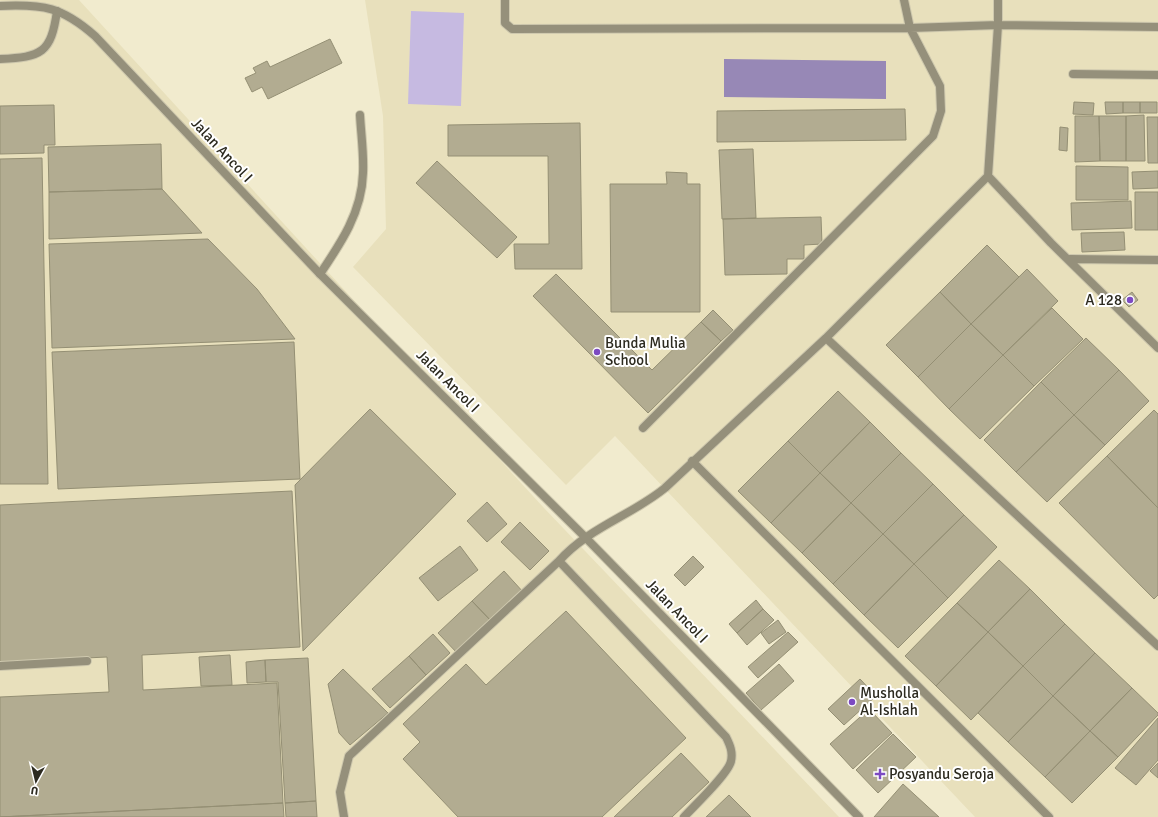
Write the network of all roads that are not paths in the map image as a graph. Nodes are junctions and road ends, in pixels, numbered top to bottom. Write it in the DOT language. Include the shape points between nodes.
graph roads {
  1 [pos="504,0"];
  2 [pos="904,0"];
  3 [pos="998,0"];
  4 [pos="0,6"];
  5 [pos="57,11"];
  6 [pos="998,25"];
  7 [pos="1158,27"];
  8 [pos="910,28"];
  9 [pos="0,59"];
  10 [pos="1073,74"];
  11 [pos="1158,75"];
  12 [pos="360,114"];
  13 [pos="988,176"];
  14 [pos="1070,259"];
  15 [pos="1158,260"];
  16 [pos="320,274"];
  17 [pos="826,338"];
  18 [pos="1158,348"];
  19 [pos="643,428"];
  20 [pos="692,461"];
  21 [pos="586,537"];
  22 [pos="559,561"];
  23 [pos="1158,646"];
  24 [pos="87,661"];
  25 [pos="0,666"];
  26 [pos="344,817"];
  27 [pos="684,817"];
  28 [pos="859,817"];
  29 [pos="1049,817"];
  1 -- 8 [label="street" via="505,23 512,28"];
  2 -- 8 [label="street"];
  3 -- 6 [label="street"];
  4 -- 5 [label="street, Jalan Ancol I" via="33,5"];
  5 -- 9 [label="street" via="54,34 46,48 24,58"];
  5 -- 16 [label="street, Jalan Ancol I" via="78,21 95,36"];
  6 -- 7 [label="street"];
  6 -- 8 [label="street"];
  6 -- 13 [label="street"];
  8 -- 19 [label="street" via="940,86 941,111 933,136"];
  10 -- 11 [label="street"];
  12 -- 16 [label="street" via="364,174 358,205 346,236"];
  13 -- 14 [label="street" via="1051,243"];
  13 -- 17 [label="street"];
  14 -- 15 [label="street"];
  14 -- 18 [label="street"];
  16 -- 21 [label="street, Jalan Ancol I"];
  17 -- 20 [label="street"];
  17 -- 23 [label="street"];
  20 -- 21 [label="street" via="647,502"];
  20 -- 29 [label="street"];
  21 -- 22 [label="street"];
  21 -- 28 [label="street, Jalan Ancol I"];
  22 -- 26 [label="street" via="349,756 340,792"];
  22 -- 27 [label="street" via="726,737 732,749 731,763 724,774"];
  24 -- 25 [label="street"];
}
